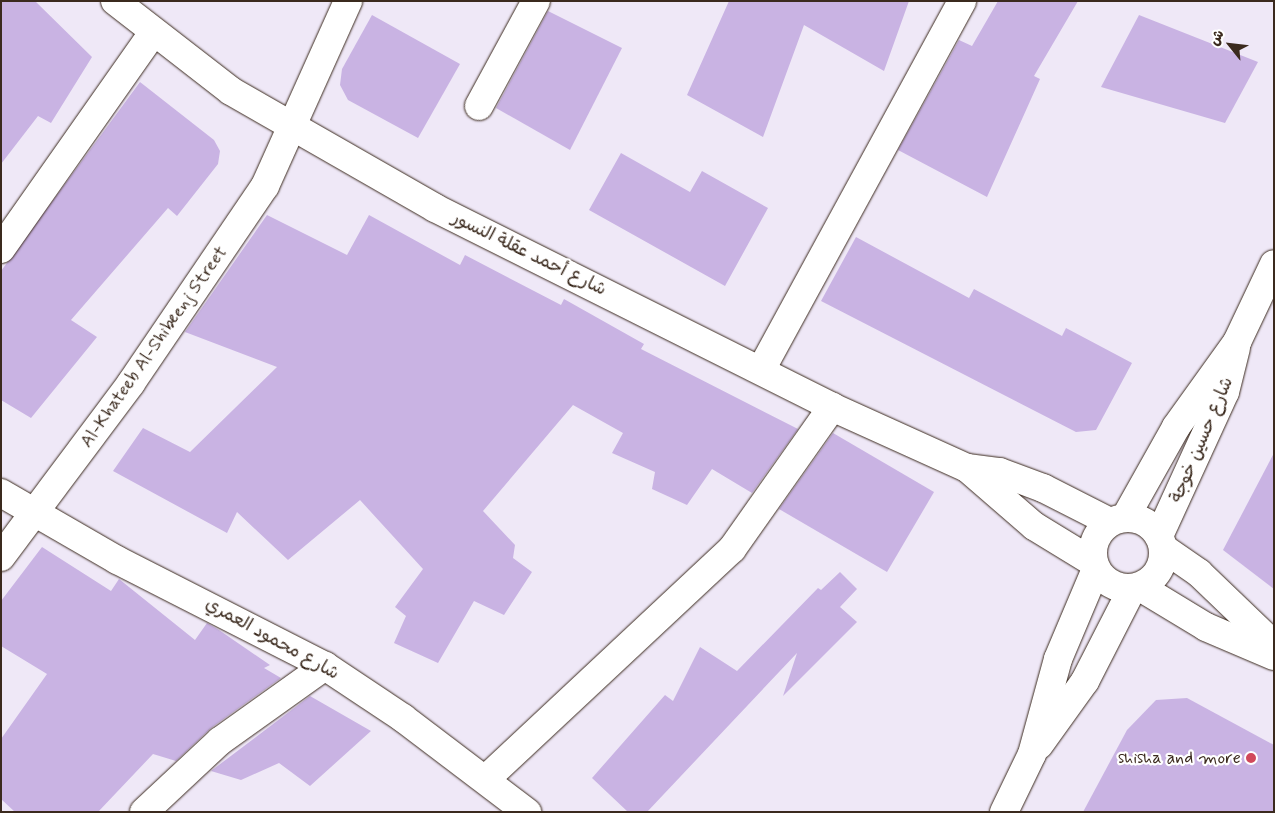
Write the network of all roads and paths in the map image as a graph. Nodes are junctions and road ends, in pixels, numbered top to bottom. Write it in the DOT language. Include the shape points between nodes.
graph roads {
  1 [pos="114,1"];
  2 [pos="348,1"];
  3 [pos="536,1"];
  4 [pos="962,1"];
  5 [pos="154,33"];
  6 [pos="479,106"];
  7 [pos="293,129"];
  8 [pos="1,249"];
  9 [pos="1274,264"];
  10 [pos="1237,342"];
  11 [pos="761,370"];
  12 [pos="832,407"];
  13 [pos="967,468"];
  14 [pos="1,493"];
  15 [pos="35,515"];
  16 [pos="1118,520"];
  17 [pos="1161,542"];
  18 [pos="1,557"];
  19 [pos="1094,565"];
  20 [pos="1136,588"];
  21 [pos="1274,645"];
  22 [pos="1274,656"];
  23 [pos="325,666"];
  24 [pos="1032,754"];
  25 [pos="486,779"];
  26 [pos="144,812"];
  27 [pos="527,812"];
  28 [pos="1004,812"];
  1 -- 5 [label="street, شارع أحمد عقلة النسور"];
  2 -- 7 [label="street, Al-Khateeb Al-Shibeenj Street"];
  3 -- 6 [label="street"];
  4 -- 11 [label="street"];
  5 -- 7 [label="street, شارع أحمد عقلة النسور" via="231,91"];
  5 -- 8 [label="street"];
  7 -- 11 [label="street, شارع أحمد عقلة النسور" via="435,208"];
  7 -- 15 [label="street, Al-Khateeb Al-Shibeenj Street" via="238,228"];
  9 -- 10 [label="street, شارع حسين خوجة"];
  10 -- 16 [label="street, شارع حسين خوجة" via="1181,419"];
  10 -- 17 [label="street, شارع حسين خوجة" via="1225,392"];
  11 -- 12 [label="street, شارع أحمد عقلة النسور"];
  12 -- 13 [label="street, شارع أحمد عقلة النسور"];
  12 -- 25 [label="street" via="732,549"];
  13 -- 16 [label="street, شارع أحمد عقلة النسور" via="1023,480"];
  13 -- 19 [label="street, شارع أحمد عقلة النسور" via="1034,526"];
  14 -- 15 [label="street, شارع محمود العمري"];
  15 -- 18 [label="street, Al-Khateeb Al-Shibeenj Street"];
  15 -- 23 [label="street, شارع محمود العمري"];
  16 -- 17 [label="street" via="1150,525"];
  16 -- 19 [label="street" via="1095,539"];
  17 -- 20 [label="street" via="1159,572"];
  17 -- 21 [label="street" via="1199,573"];
  19 -- 20 [label="street" via="1111,585"];
  19 -- 24 [label="street" via="1058,659"];
  20 -- 22 [label="street" via="1206,627"];
  20 -- 24 [label="street" via="1085,681"];
  23 -- 25 [label="street, شارع محمود العمري"];
  23 -- 26 [label="street" via="220,741"];
  24 -- 28 [label="street"];
  25 -- 27 [label="street, شارع محمود العمري"];
}
